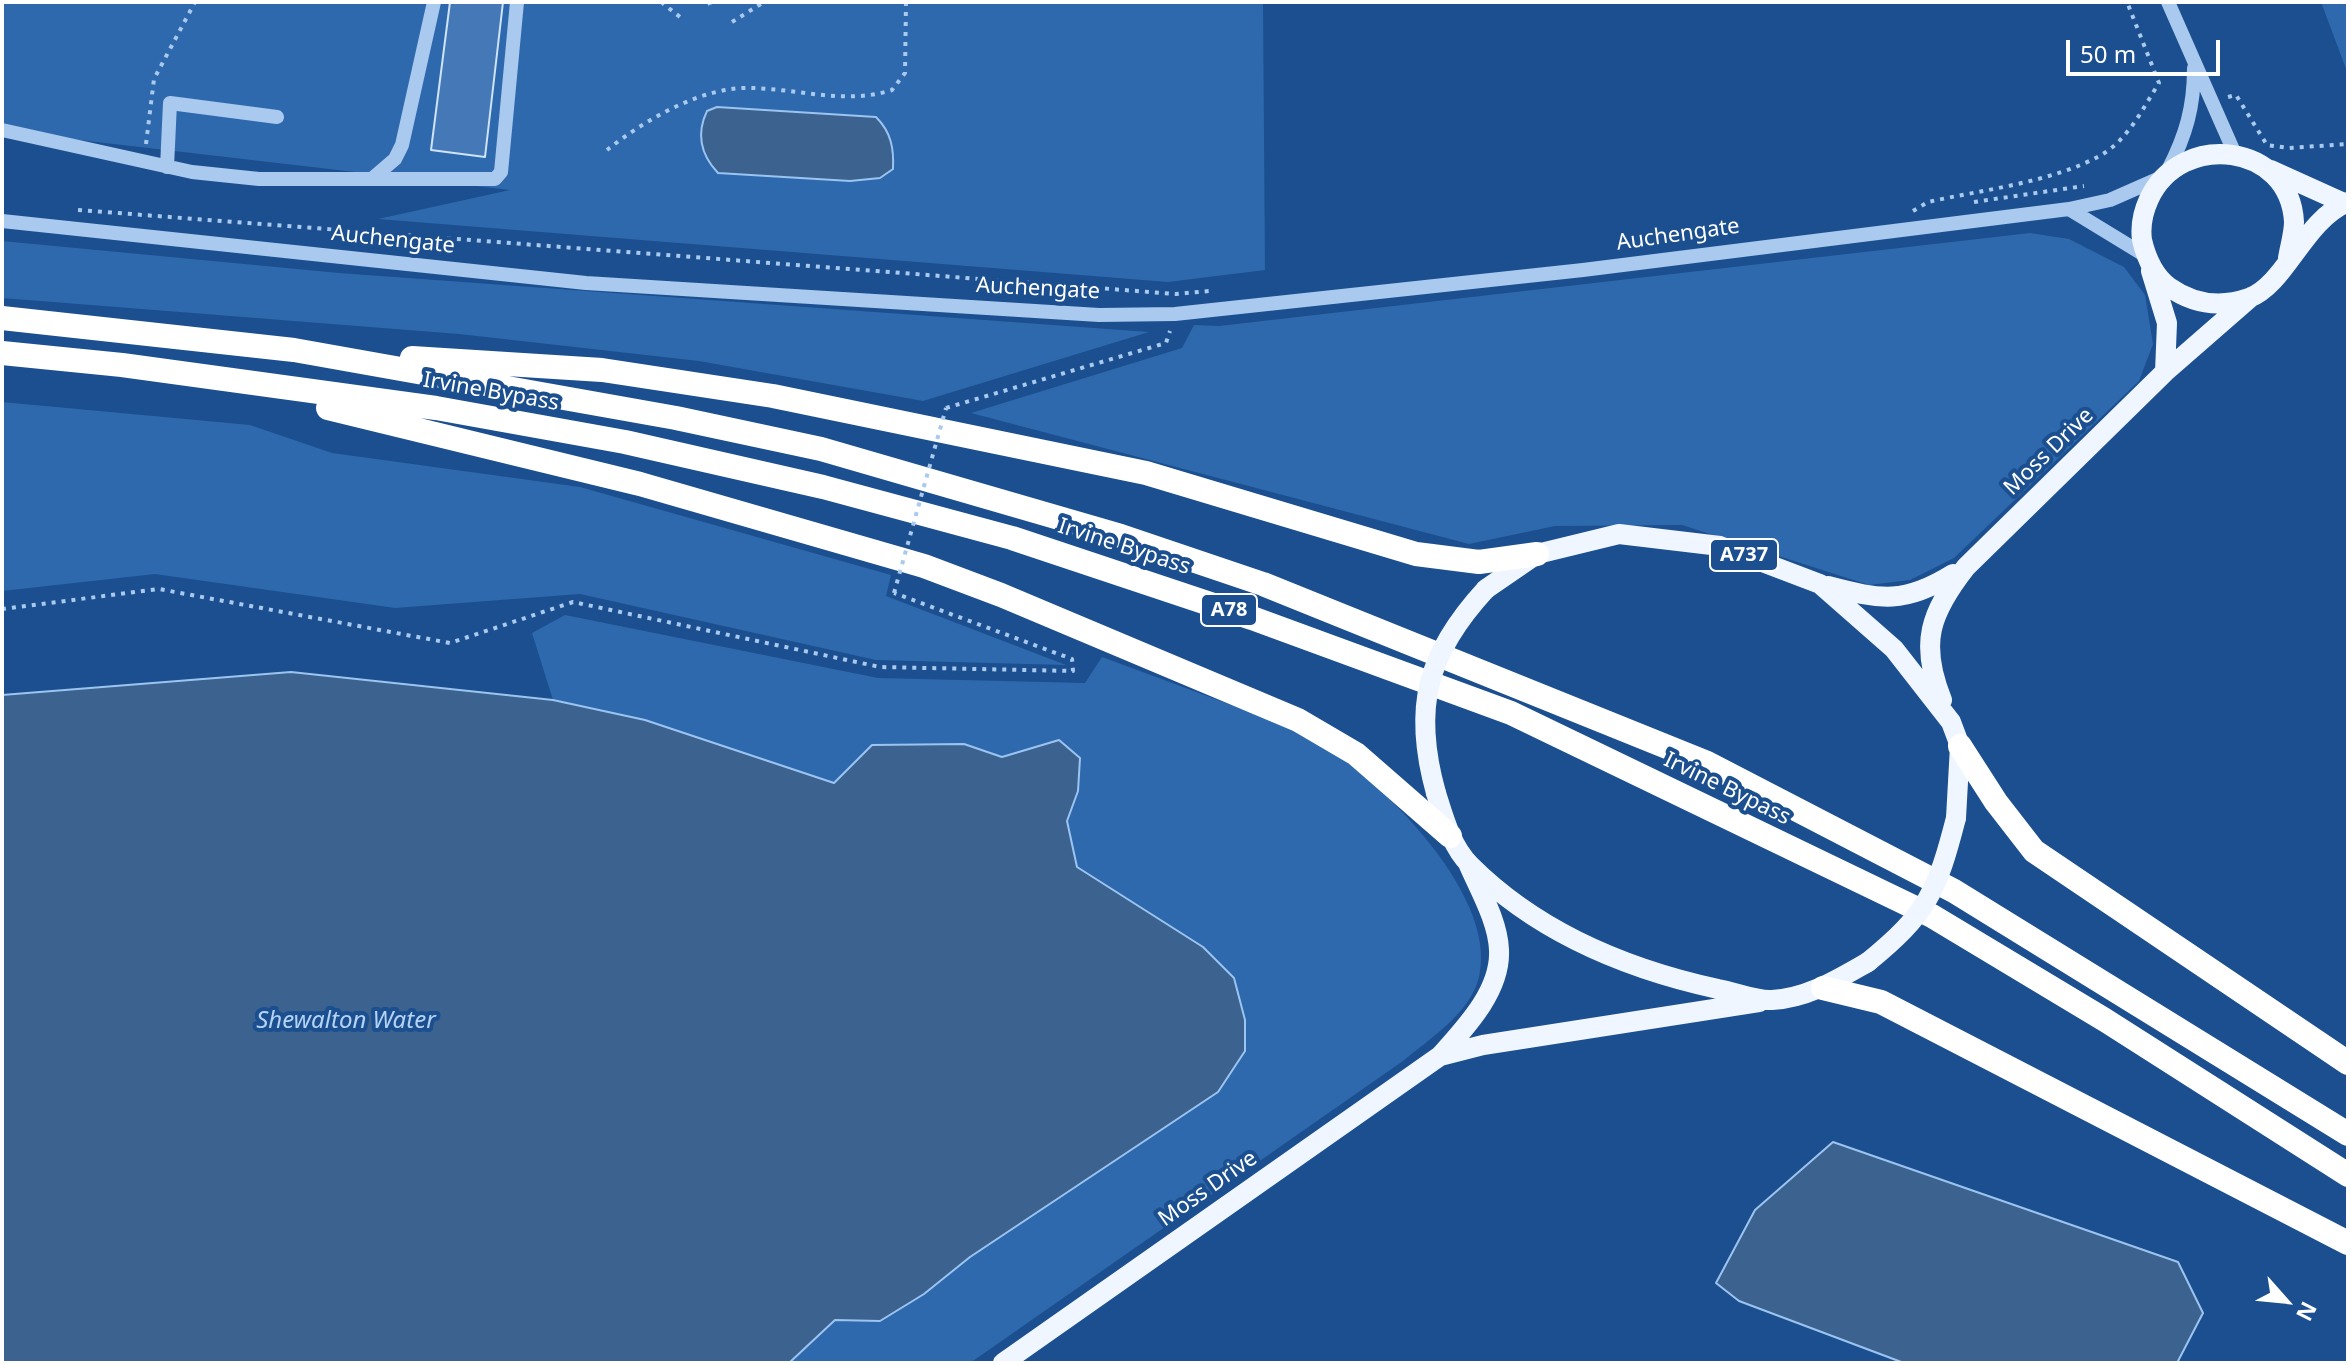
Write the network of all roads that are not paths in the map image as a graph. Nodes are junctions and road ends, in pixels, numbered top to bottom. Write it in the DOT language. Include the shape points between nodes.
graph roads {
  1 [pos="434,2"];
  2 [pos="517,2"];
  3 [pos="2168,2"];
  4 [pos="2194,59"];
  5 [pos="277,117"];
  6 [pos="2,130"];
  7 [pos="2235,154"];
  8 [pos="2258,164"];
  9 [pos="167,167"];
  10 [pos="2164,174"];
  11 [pos="374,177"];
  12 [pos="2346,202"];
  13 [pos="2069,209"];
  14 [pos="2,221"];
  15 [pos="2147,258"];
  16 [pos="2288,258"];
  17 [pos="2251,297"];
  18 [pos="2,318"];
  19 [pos="294,350"];
  20 [pos="2,353"];
  21 [pos="122,365"];
  22 [pos="2165,372"];
  23 [pos="1537,554"];
  24 [pos="1966,567"];
  25 [pos="1820,584"];
  26 [pos="1951,722"];
  27 [pos="1960,746"];
  28 [pos="1450,836"];
  29 [pos="1468,863"];
  30 [pos="1823,988"];
  31 [pos="1771,1000"];
  32 [pos="1440,1056"];
  33 [pos="2348,1063"];
  34 [pos="2348,1134"];
  35 [pos="2348,1175"];
  36 [pos="2348,1243"];
  37 [pos="1003,1363"];
  1 -- 11 [label="street" via="402,145"];
  2 -- 11 [label="street" via="501,172 495,179"];
  3 -- 4 [label="street"];
  4 -- 7 [label="street"];
  4 -- 10 [label="street" via="2194,101 2184,139"];
  5 -- 9 [label="street" via="170,103"];
  6 -- 9 [label="street"];
  7 -- 8 [label="main road, A737"];
  7 -- 10 [label="main road, A737" via="2203,153"];
  8 -- 12 [label="main road, A737"];
  8 -- 16 [label="main road, A737" via="2281,186 2292,210"];
  9 -- 11 [label="street" via="259,179"];
  10 -- 13 [label="street, Auchengate" via="2110,200"];
  10 -- 15 [label="main road" via="2142,214"];
  12 -- 16 [label="main road, A737"];
  13 -- 14 [label="street, Auchengate" via="1583,270 1175,314 1099,315 586,283"];
  13 -- 15 [label="street"];
  15 -- 17 [label="main road" via="2163,283 2183,297 2215,305"];
  15 -- 22 [label="main road" via="2167,323"];
  16 -- 17 [label="main road, A737" via="2275,279"];
  17 -- 22 [label="main road, Moss Drive / A737"];
  18 -- 19 [label="highway, Irvine Bypass / A78"];
  19 -- 23 [label="highway" via="602,370 773,396 1146,473 1416,554 1479,562"];
  19 -- 34 [label="highway, Irvine Bypass / A78" via="821,449 1121,536 1263,584 1707,763 1954,891"];
  20 -- 21 [label="highway, Irvine Bypass / A78"];
  21 -- 28 [label="highway" via="541,458 924,566 1298,720 1356,754"];
  21 -- 35 [label="highway, Irvine Bypass / A78" via="436,408 640,445 1012,538 1281,629 1511,713 1932,916"];
  22 -- 24 [label="main road, Moss Drive / A737"];
  23 -- 25 [label="main road, A737" via="1619,534 1671,538 1720,546"];
  23 -- 28 [label="main road, A737, bridge" via="1486,589 1457,621 1435,660 1425,727 1436,793"];
  24 -- 25 [label="main road, Moss Drive / A737" via="1925,591 1904,596 1870,597"];
  24 -- 26 [label="main road, Moss Drive / A737" via="1940,599 1929,632 1932,675"];
  25 -- 26 [label="main road, A737" via="1894,649"];
  26 -- 27 [label="main road, A737"];
  27 -- 30 [label="main road, A737, bridge" via="1956,818 1932,894 1907,930 1868,962"];
  27 -- 33 [label="highway" via="2034,851"];
  28 -- 29 [label="main road, A737"];
  29 -- 31 [label="main road, A737" via="1532,916 1591,949 1657,976"];
  29 -- 32 [label="main road, Moss Drive" via="1499,951 1492,986"];
  30 -- 31 [label="main road, A737"];
  30 -- 36 [label="highway" via="1881,1002"];
  31 -- 32 [label="main road, Moss Drive"];
  32 -- 37 [label="main road, Moss Drive"];
}
